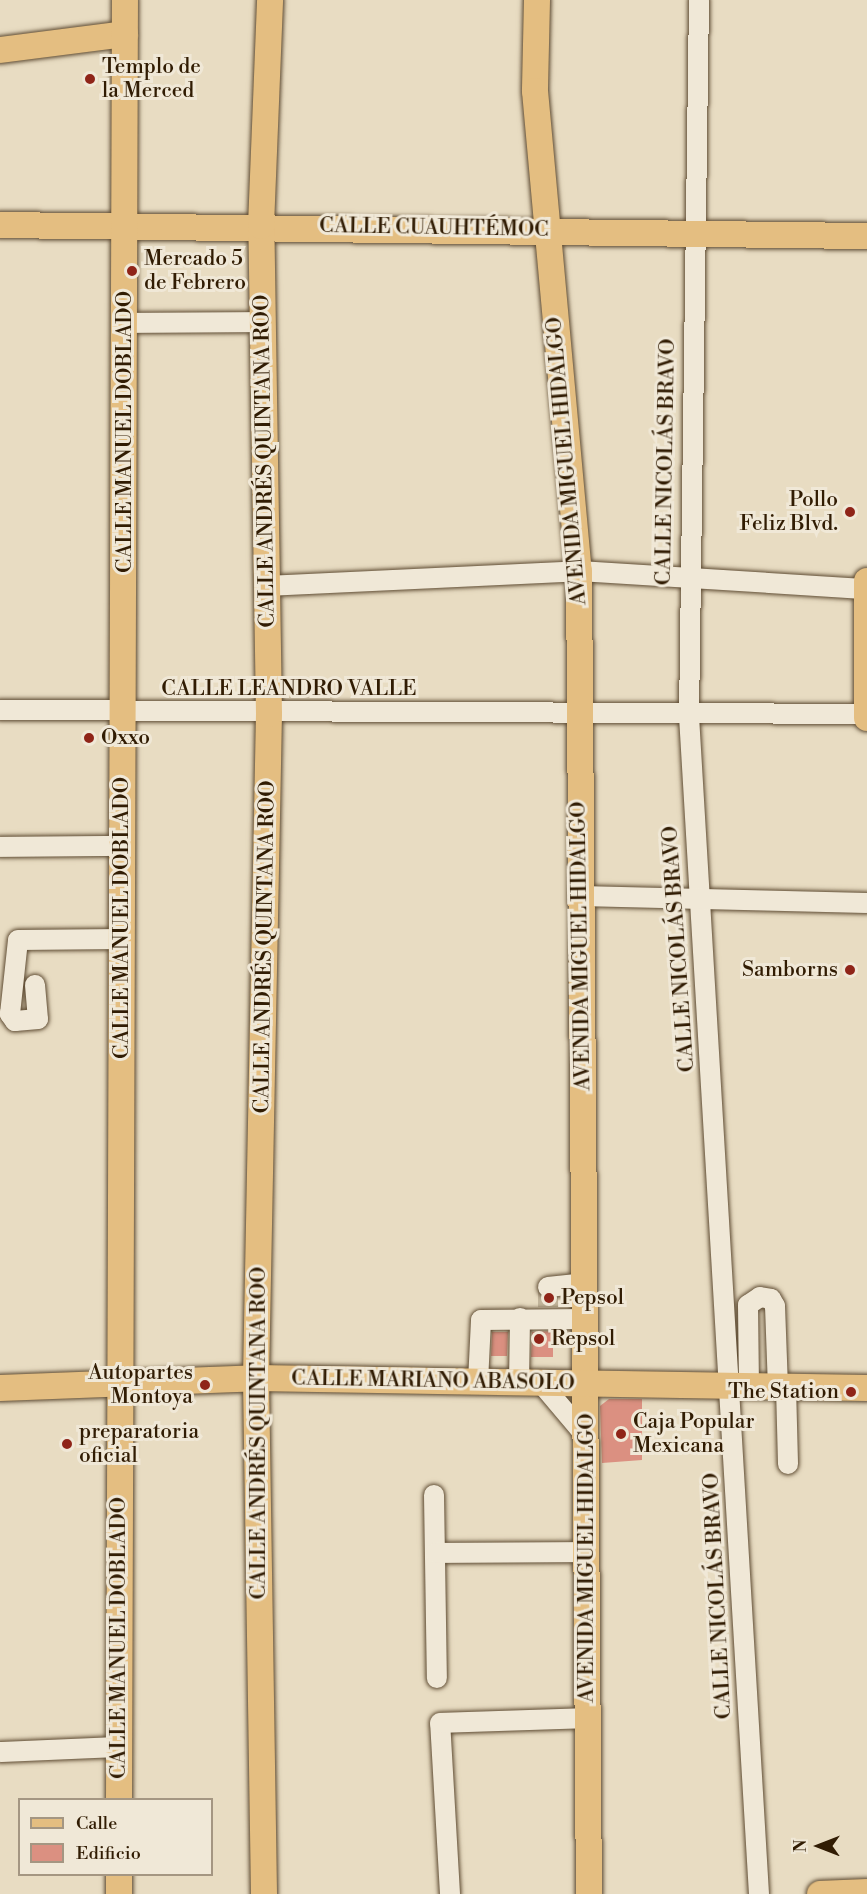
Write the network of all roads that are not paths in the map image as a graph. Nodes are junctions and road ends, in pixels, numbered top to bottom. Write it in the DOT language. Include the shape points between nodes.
graph roads {
  1 [pos="125,0"];
  2 [pos="270,0"];
  3 [pos="537,0"];
  4 [pos="699,0"];
  5 [pos="125,34"];
  6 [pos="0,50"];
  7 [pos="0,225"];
  8 [pos="126,225"];
  9 [pos="261,226"];
  10 [pos="547,229"];
  11 [pos="693,231"];
  12 [pos="867,236"];
  13 [pos="125,322"];
  14 [pos="263,322"];
  15 [pos="579,571"];
  16 [pos="689,578"];
  17 [pos="867,581"];
  18 [pos="266,586"];
  19 [pos="867,589"];
  20 [pos="0,710"];
  21 [pos="123,712"];
  22 [pos="269,714"];
  23 [pos="579,715"];
  24 [pos="867,715"];
  25 [pos="689,716"];
  26 [pos="122,846"];
  27 [pos="0,847"];
  28 [pos="580,896"];
  29 [pos="700,901"];
  30 [pos="867,903"];
  31 [pos="122,939"];
  32 [pos="35,985"];
  33 [pos="584,1283"];
  34 [pos="548,1287"];
  35 [pos="520,1318"];
  36 [pos="585,1319"];
  37 [pos="256,1378"];
  38 [pos="478,1382"];
  39 [pos="585,1382"];
  40 [pos="530,1383"];
  41 [pos="120,1385"];
  42 [pos="740,1387"];
  43 [pos="782,1387"];
  44 [pos="0,1388"];
  45 [pos="867,1388"];
  46 [pos="585,1435"];
  47 [pos="788,1464"];
  48 [pos="434,1496"];
  49 [pos="586,1552"];
  50 [pos="436,1553"];
  51 [pos="437,1678"];
  52 [pos="588,1718"];
  53 [pos="119,1747"];
  54 [pos="0,1752"];
  55 [pos="119,1798"];
  56 [pos="119,1876"];
  57 [pos="867,1892"];
  58 [pos="119,1894"];
  59 [pos="264,1894"];
  60 [pos="450,1894"];
  61 [pos="589,1894"];
  62 [pos="759,1894"];
  63 [pos="820,1894"];
  1 -- 5 [label="main road, CALLE MANUEL DOBLADO"];
  2 -- 9 [label="main road, CALLE ANDRÉS QUINTANA ROO"];
  3 -- 10 [label="main road, AVENIDA MIGUEL HIDALGO" via="535,91"];
  4 -- 11 [label="street, CALLE NICOLÁS BRAVO"];
  5 -- 6 [label="main road"];
  5 -- 8 [label="main road, CALLE MANUEL DOBLADO"];
  7 -- 8 [label="main road, CALLE CUAUHTÉMOC"];
  8 -- 9 [label="main road, CALLE CUAUHTÉMOC"];
  8 -- 13 [label="main road, CALLE MANUEL DOBLADO"];
  9 -- 10 [label="main road, CALLE CUAUHTÉMOC"];
  9 -- 14 [label="main road, CALLE ANDRÉS QUINTANA ROO"];
  10 -- 11 [label="main road, CALLE CUAUHTÉMOC"];
  10 -- 15 [label="main road, AVENIDA MIGUEL HIDALGO"];
  11 -- 12 [label="main road, CALLE CUAUHTÉMOC"];
  11 -- 16 [label="street, CALLE NICOLÁS BRAVO"];
  13 -- 14 [label="street"];
  13 -- 21 [label="main road, CALLE MANUEL DOBLADO"];
  14 -- 18 [label="main road, CALLE ANDRÉS QUINTANA ROO"];
  15 -- 16 [label="street"];
  15 -- 18 [label="street"];
  15 -- 23 [label="main road, AVENIDA MIGUEL HIDALGO"];
  16 -- 19 [label="street"];
  16 -- 25 [label="street, CALLE NICOLÁS BRAVO"];
  17 -- 19 [label="main road"];
  18 -- 22 [label="main road, CALLE ANDRÉS QUINTANA ROO"];
  19 -- 24 [label="main road"];
  20 -- 21 [label="street, CALLE LEANDRO VALLE"];
  21 -- 22 [label="street, CALLE LEANDRO VALLE"];
  21 -- 26 [label="main road, CALLE MANUEL DOBLADO"];
  22 -- 23 [label="street, CALLE LEANDRO VALLE"];
  22 -- 37 [label="main road, CALLE ANDRÉS QUINTANA ROO"];
  23 -- 25 [label="street, CALLE LEANDRO VALLE"];
  23 -- 28 [label="main road, AVENIDA MIGUEL HIDALGO"];
  24 -- 25 [label="street, CALLE LEANDRO VALLE"];
  25 -- 29 [label="street, CALLE NICOLÁS BRAVO"];
  26 -- 27 [label="street"];
  26 -- 31 [label="main road, CALLE MANUEL DOBLADO"];
  28 -- 29 [label="street"];
  28 -- 33 [label="main road, AVENIDA MIGUEL HIDALGO"];
  29 -- 30 [label="street"];
  29 -- 42 [label="street, CALLE NICOLÁS BRAVO"];
  31 -- 32 [label="street" via="18,940 10,1014 15,1021 38,1019"];
  31 -- 41 [label="main road, CALLE MANUEL DOBLADO"];
  33 -- 34 [label="street"];
  33 -- 36 [label="main road, AVENIDA MIGUEL HIDALGO"];
  35 -- 36 [label="street" via="548,1314"];
  35 -- 38 [label="street" via="481,1320"];
  35 -- 40 [label="street"];
  36 -- 39 [label="main road, AVENIDA MIGUEL HIDALGO"];
  37 -- 38 [label="main road, CALLE MARIANO ABASOLO"];
  37 -- 41 [label="main road, CALLE MARIANO ABASOLO"];
  37 -- 59 [label="main road, CALLE ANDRÉS QUINTANA ROO"];
  38 -- 40 [label="main road, CALLE MARIANO ABASOLO"];
  39 -- 40 [label="main road, CALLE MARIANO ABASOLO"];
  39 -- 42 [label="main road, CALLE MARIANO ABASOLO"];
  39 -- 46 [label="main road, AVENIDA MIGUEL HIDALGO"];
  40 -- 46 [label="street"];
  41 -- 44 [label="main road, CALLE MARIANO ABASOLO"];
  41 -- 53 [label="main road, CALLE MANUEL DOBLADO"];
  42 -- 43 [label="main road, CALLE MARIANO ABASOLO"];
  42 -- 43 [label="street" via="748,1305 760,1297 771,1299 775,1306"];
  42 -- 62 [label="street, CALLE NICOLÁS BRAVO"];
  43 -- 45 [label="main road, CALLE MARIANO ABASOLO"];
  43 -- 47 [label="street"];
  46 -- 49 [label="main road, AVENIDA MIGUEL HIDALGO"];
  48 -- 50 [label="street"];
  49 -- 50 [label="street"];
  49 -- 52 [label="main road, AVENIDA MIGUEL HIDALGO"];
  50 -- 51 [label="street"];
  52 -- 60 [label="street" via="440,1723"];
  52 -- 61 [label="main road, AVENIDA MIGUEL HIDALGO"];
  53 -- 54 [label="street"];
  53 -- 55 [label="main road, CALLE MANUEL DOBLADO"];
  56 -- 58 [label="main road"];
  57 -- 63 [label="main road"];
}
